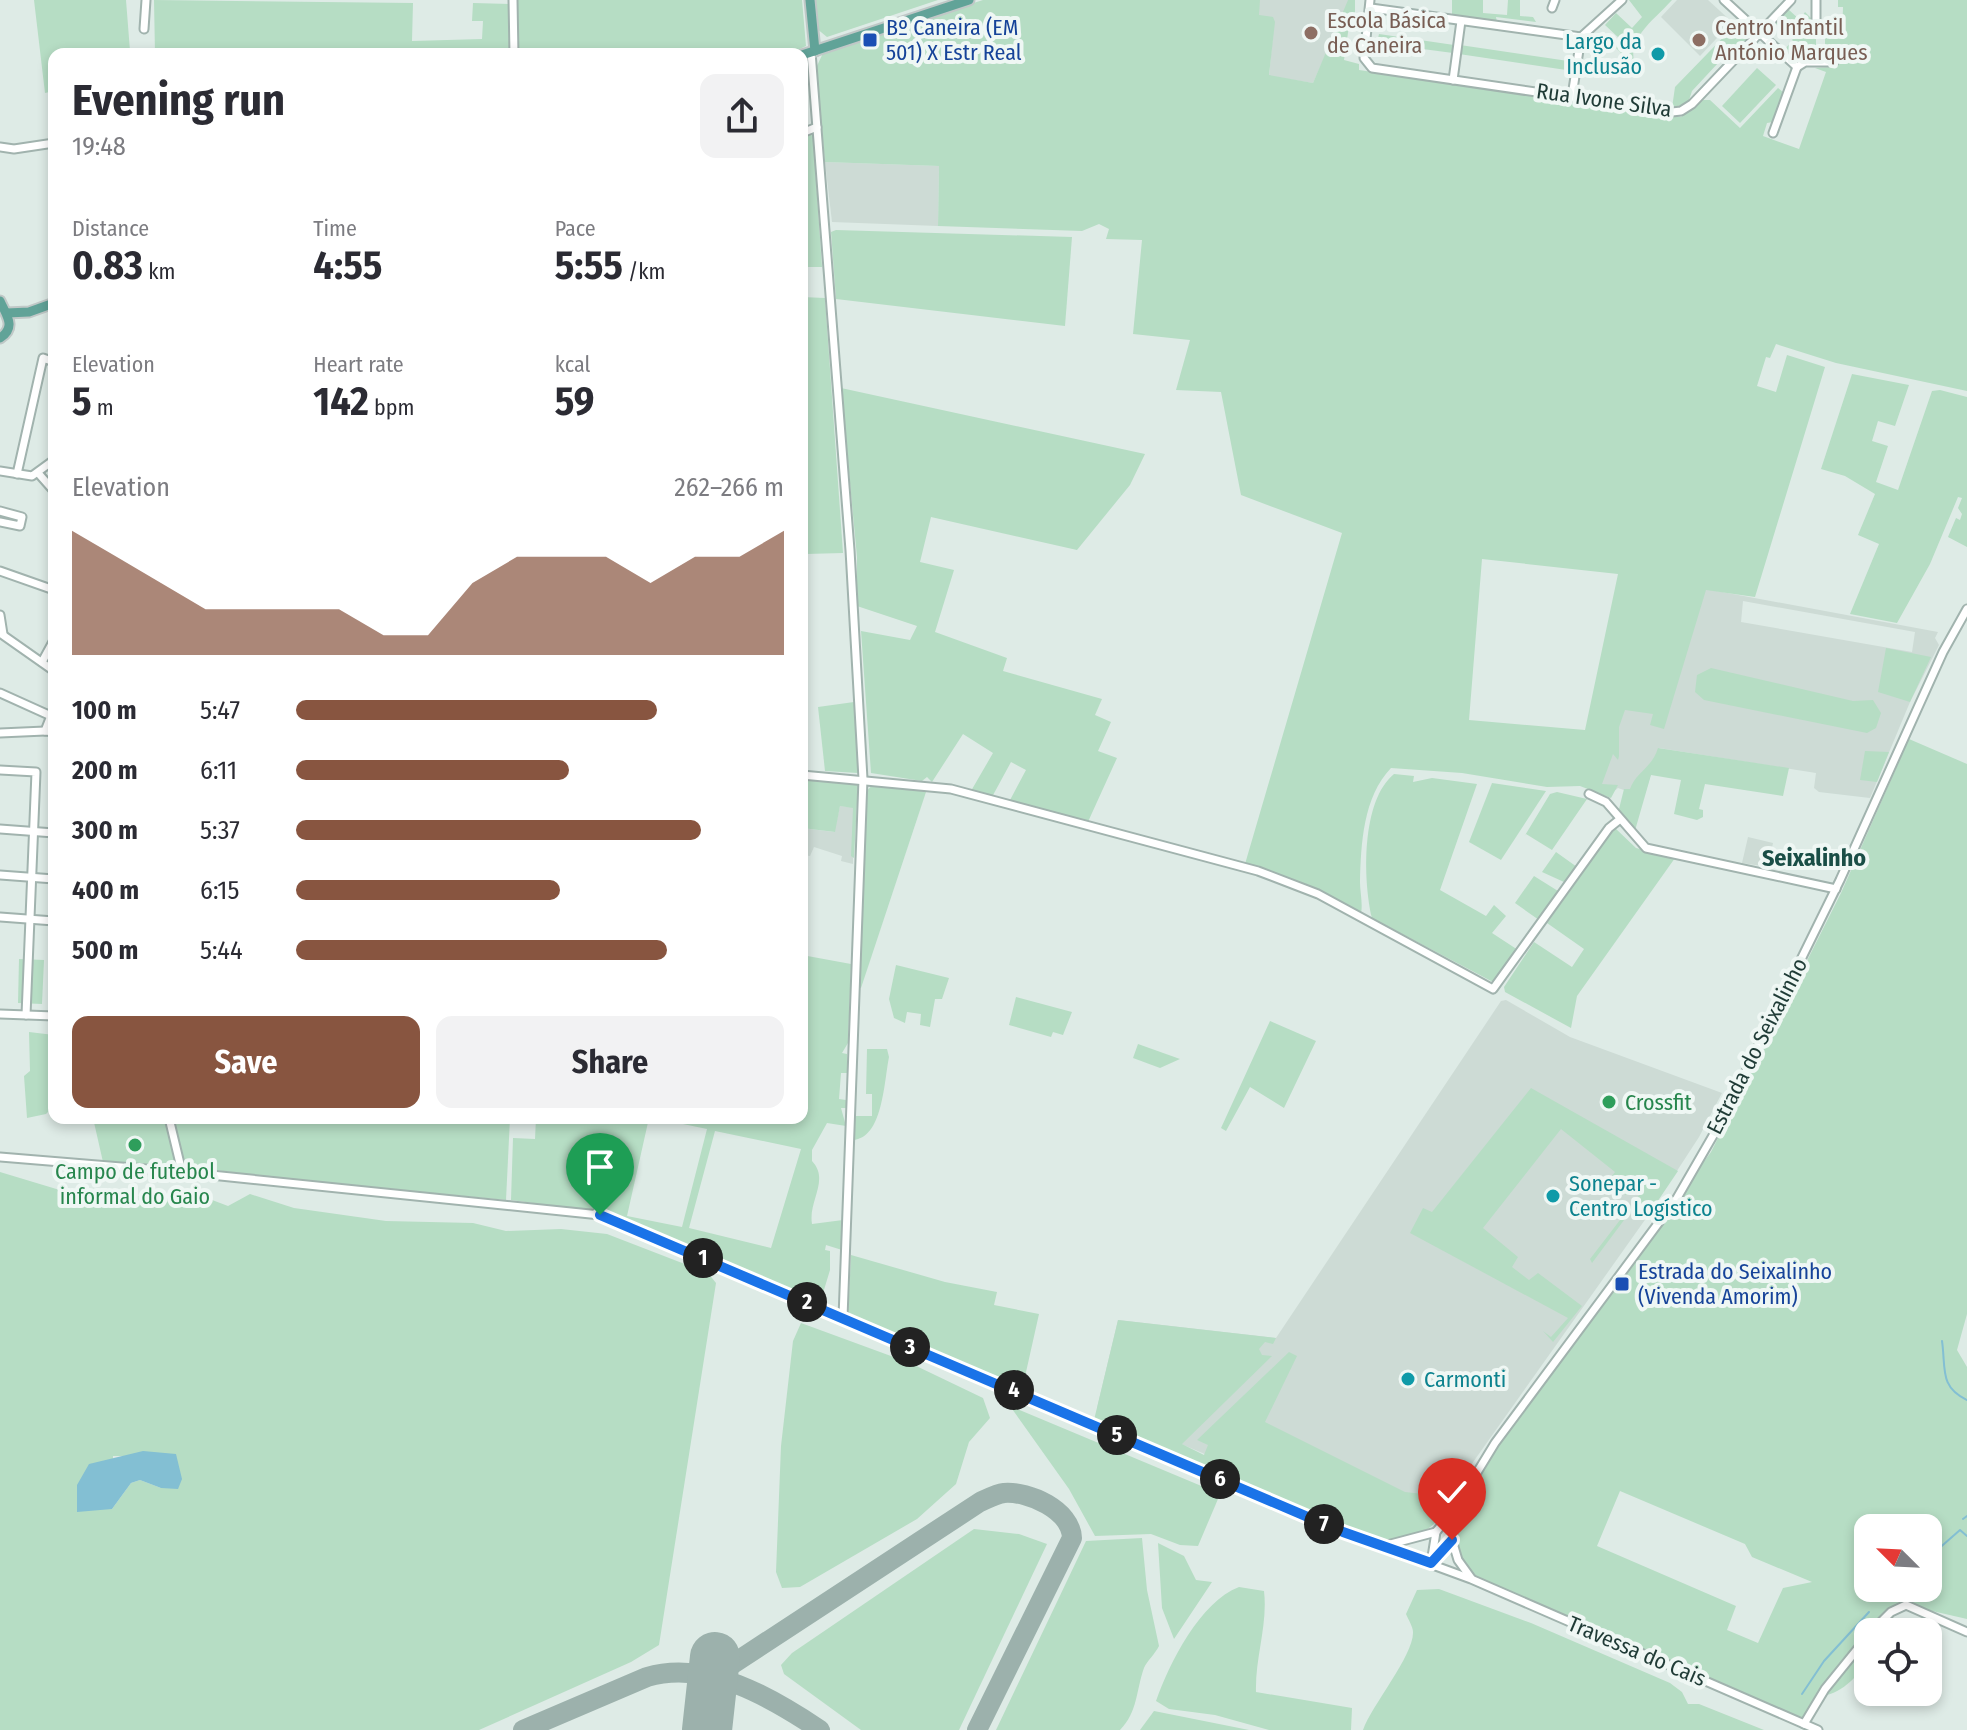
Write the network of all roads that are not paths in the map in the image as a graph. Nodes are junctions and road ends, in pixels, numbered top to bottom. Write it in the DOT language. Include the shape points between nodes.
graph roads {
  1 [pos="146,0"];
  2 [pos="513,0"];
  3 [pos="810,0"];
  4 [pos="969,0"];
  5 [pos="1622,0"];
  6 [pos="1724,0"];
  7 [pos="1791,0"];
  8 [pos="1816,0"];
  9 [pos="1370,4"];
  10 [pos="1461,21"];
  11 [pos="1816,28"];
  12 [pos="144,29"];
  13 [pos="1759,33"];
  14 [pos="1581,37"];
  15 [pos="514,48"];
  16 [pos="809,52"];
  17 [pos="1834,62"];
  18 [pos="1797,67"];
  19 [pos="1453,80"];
  20 [pos="1572,96"];
  21 [pos="817,127"];
  22 [pos="808,131"];
  23 [pos="1773,133"];
  24 [pos="48,144"];
  25 [pos="0,147"];
  26 [pos="48,305"];
  27 [pos="3,308"];
  28 [pos="29,312"];
  29 [pos="9,330"];
  30 [pos="0,338"];
  31 [pos="48,360"];
  32 [pos="48,466"];
  33 [pos="0,471"];
  34 [pos="17,474"];
  35 [pos="39,474"];
  36 [pos="48,484"];
  37 [pos="0,511"];
  38 [pos="0,522"];
  39 [pos="0,571"];
  40 [pos="48,588"];
  41 [pos="1967,609"];
  42 [pos="0,615"];
  43 [pos="2,634"];
  44 [pos="48,651"];
  45 [pos="42,662"];
  46 [pos="48,666"];
  47 [pos="0,693"];
  48 [pos="48,711"];
  49 [pos="48,723"];
  50 [pos="45,731"];
  51 [pos="48,731"];
  52 [pos="0,733"];
  53 [pos="0,770"];
  54 [pos="808,775"];
  55 [pos="863,779"];
  56 [pos="1589,794"];
  57 [pos="1619,820"];
  58 [pos="0,829"];
  59 [pos="34,831"];
  60 [pos="48,832"];
  61 [pos="0,875"];
  62 [pos="32,877"];
  63 [pos="48,878"];
  64 [pos="1836,889"];
  65 [pos="0,917"];
  66 [pos="30,919"];
  67 [pos="48,920"];
  68 [pos="0,1014"];
  69 [pos="26,1015"];
  70 [pos="48,1016"];
  71 [pos="170,1124"];
  72 [pos="0,1157"];
  73 [pos="182,1172"];
  74 [pos="843,1318"];
  75 [pos="1456,1507"];
  76 [pos="1436,1532"];
  77 [pos="1452,1540"];
  78 [pos="1385,1546"];
  79 [pos="1431,1563"];
  80 [pos="1471,1579"];
  81 [pos="1885,1618"];
  82 [pos="1935,1618"];
  83 [pos="1942,1621"];
  84 [pos="1967,1632"];
  85 [pos="1854,1654"];
  86 [pos="1804,1724"];
  87 [pos="1818,1730"];
  1 -- 12 [label="street"];
  2 -- 15 [label="street"];
  3 -- 16 [label="main road"];
  4 -- 16 [label="main road"];
  5 -- 14 [label="street"];
  6 -- 13 [label="street"];
  7 -- 13 [label="street, Rua Ivone Silva"];
  8 -- 11 [label="street"];
  9 -- 10 [label="street"];
  9 -- 19 [label="street, Rua Ivone Silva" via="1364,58 1372,68"];
  10 -- 14 [label="street"];
  10 -- 19 [label="street"];
  13 -- 18 [label="street"];
  13 -- 20 [label="street, Rua Ivone Silva" via="1681,111"];
  14 -- 20 [label="street"];
  16 -- 21 [label="street"];
  17 -- 18 [label="street"];
  18 -- 23 [label="street"];
  19 -- 20 [label="street, Rua Ivone Silva"];
  21 -- 22 [label="street"];
  21 -- 55 [label="street"];
  24 -- 25 [label="street"];
  26 -- 28 [label="main road"];
  27 -- 28 [label="main road"];
  27 -- 29 [label="main road"];
  28 -- 29 [label="main road"];
  29 -- 30 [label="main road"];
  31 -- 34 [label="street" via="43,358"];
  32 -- 35 [label="street"];
  33 -- 34 [label="street"];
  34 -- 35 [label="street"];
  35 -- 36 [label="street"];
  37 -- 38 [label="street" via="22,517 20,526"];
  39 -- 40 [label="street"];
  41 -- 64 [label="street, Estrada do Seixalinho" via="1920,700"];
  42 -- 43 [label="street"];
  43 -- 45 [label="street"];
  44 -- 45 [label="street"];
  45 -- 46 [label="street"];
  47 -- 48 [label="street"];
  49 -- 50 [label="street"];
  50 -- 51 [label="street"];
  50 -- 52 [label="street"];
  53 -- 59 [label="street" via="36,772"];
  54 -- 55 [label="street"];
  55 -- 57 [label="street" via="951,789 1258,871 1318,894 1493,989"];
  55 -- 74 [label="street"];
  56 -- 57 [label="street" via="1606,802"];
  57 -- 64 [label="street" via="1646,848"];
  58 -- 59 [label="street"];
  59 -- 60 [label="street"];
  59 -- 62 [label="street"];
  61 -- 62 [label="street"];
  62 -- 63 [label="street"];
  62 -- 66 [label="street"];
  64 -- 75 [label="street, Estrada do Seixalinho" via="1722,1120 1677,1198 1495,1443"];
  65 -- 66 [label="street"];
  66 -- 67 [label="street"];
  66 -- 69 [label="street"];
  68 -- 69 [label="street"];
  69 -- 70 [label="street"];
  71 -- 73 [label="street"];
  72 -- 73 [label="street, Travessa do Cais"];
  73 -- 74 [label="street, Travessa do Cais" via="600,1215"];
  74 -- 78 [label="street, Travessa do Cais" via="1320,1523"];
  75 -- 76 [label="street"];
  75 -- 77 [label="street, Estrada do Seixalinho"];
  76 -- 78 [label="street"];
  76 -- 79 [label="street"];
  77 -- 79 [label="street"];
  77 -- 80 [label="street"];
  78 -- 79 [label="street, Travessa do Cais"];
  79 -- 80 [label="street, Travessa do Cais"];
  80 -- 86 [label="street, Travessa do Cais"];
  81 -- 82 [label="street" via="1906,1605"];
  83 -- 84 [label="street"];
  85 -- 86 [label="street"];
  86 -- 87 [label="street, Travessa do Cais"];
}
